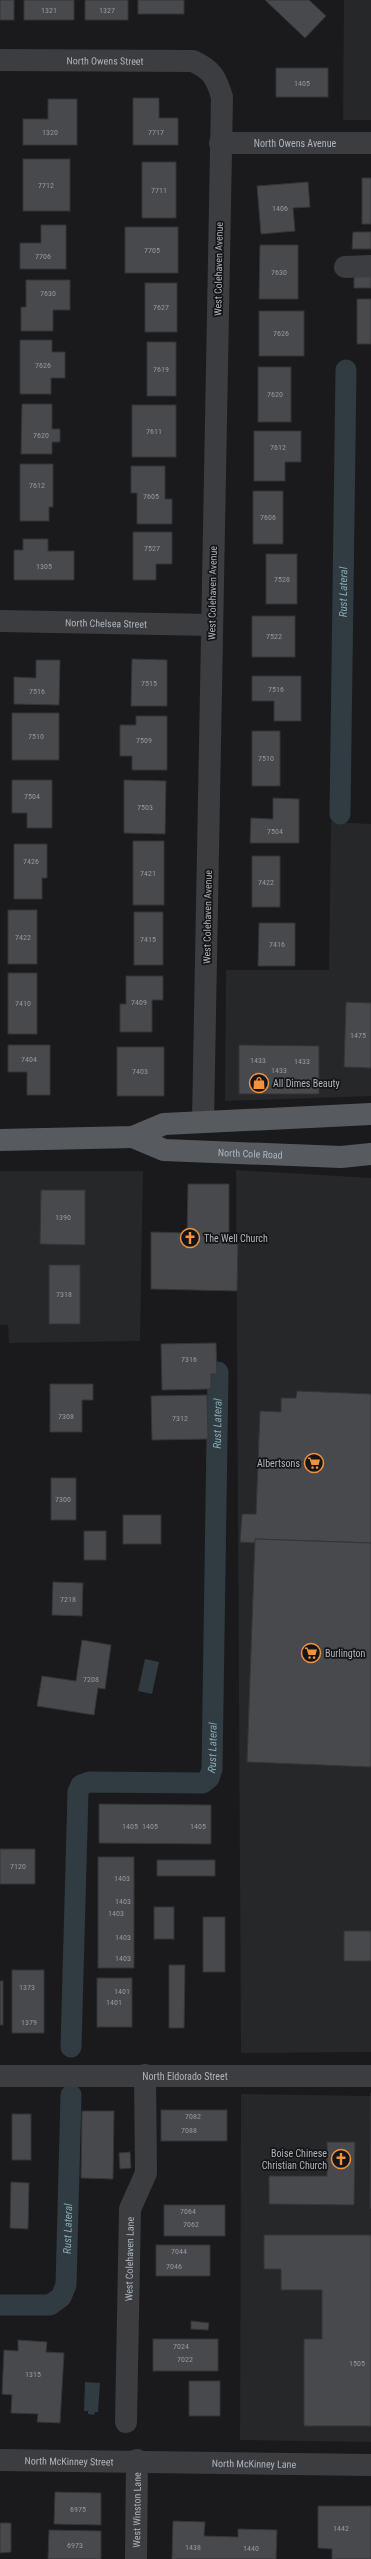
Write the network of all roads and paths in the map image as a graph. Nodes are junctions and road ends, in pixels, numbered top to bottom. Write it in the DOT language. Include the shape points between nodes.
graph roads {
  1 [pos="0,60"];
  2 [pos="208,68"];
  3 [pos="220,143"];
  4 [pos="371,143"];
  5 [pos="371,266"];
  6 [pos="345,267"];
  7 [pos="0,621"];
  8 [pos="212,625"];
  9 [pos="371,1114"];
  10 [pos="203,1121"];
  11 [pos="133,1137"];
  12 [pos="0,1140"];
  13 [pos="371,1154"];
  14 [pos="145,2075"];
  15 [pos="0,2076"];
  16 [pos="371,2076"];
  17 [pos="126,2422"];
  18 [pos="0,2460"];
  19 [pos="137,2460"];
  20 [pos="371,2464"];
  21 [pos="136,2559"];
  1 -- 2 [label="street, North Owens Street" via="179,60 194,61"];
  2 -- 3 [label="street, West Colehaven Avenue" via="218,82 222,97"];
  3 -- 4 [label="street, North Owens Avenue"];
  3 -- 8 [label="street, West Colehaven Avenue"];
  5 -- 6 [label="street"];
  7 -- 8 [label="street, North Chelsea Street"];
  8 -- 10 [label="street, West Colehaven Avenue"];
  9 -- 10 [label="main road, North Cole Road"];
  10 -- 11 [label="main road, North Cole Road" via="164,1124"];
  11 -- 12 [label="main road, North Cole Road"];
  11 -- 13 [label="main road, North Cole Road" via="164,1150 341,1157"];
  14 -- 15 [label="street, North Eldorado Street"];
  14 -- 16 [label="street, North Eldorado Street"];
  14 -- 17 [label="street, West Colehaven Lane" via="146,2173 130,2208"];
  18 -- 19 [label="street, North McKinney Street"];
  19 -- 20 [label="street, North McKinney Lane"];
  19 -- 21 [label="street, West Winston Lane"];
}
